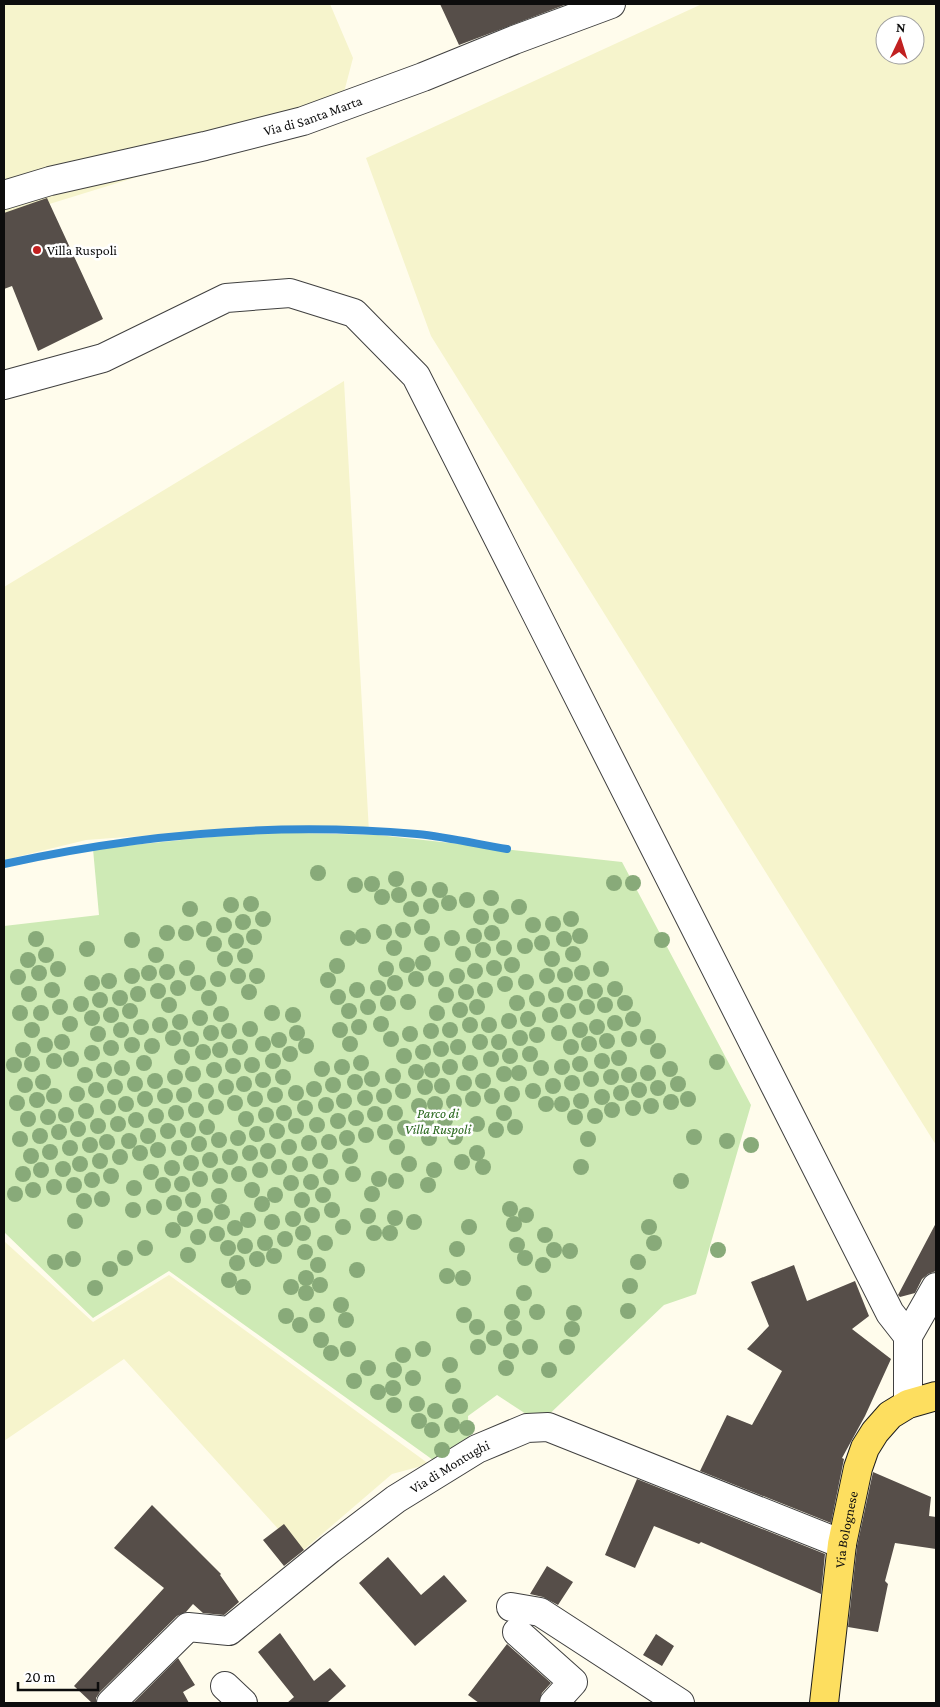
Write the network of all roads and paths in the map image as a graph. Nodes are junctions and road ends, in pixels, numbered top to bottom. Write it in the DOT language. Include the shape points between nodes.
graph roads {
  1 [pos="610,4"];
  2 [pos="4,195"];
  3 [pos="4,385"];
  4 [pos="936,1287"];
  5 [pos="908,1336"];
  6 [pos="936,1396"];
  7 [pos="908,1404"];
  8 [pos="842,1544"];
  9 [pos="111,1703"];
  10 [pos="554,1703"];
  11 [pos="680,1703"];
  12 [pos="824,1703"];
  1 -- 2 [label="street, Via di Santa Marta" via="303,121 50,180"];
  3 -- 5 [label="street" via="103,358 226,298 290,294 354,313 416,376 890,1313"];
  4 -- 5 [label="street"];
  5 -- 7 [label="street"];
  6 -- 7 [label="main road, Via Bolognese"];
  7 -- 8 [label="main road, Via Bolognese" via="890,1415 865,1448"];
  8 -- 9 [label="street, Via di Montughi" via="548,1427 527,1428 477,1449 396,1499 229,1631 188,1627"];
  8 -- 12 [label="main road, Via Bolognese"];
  10 -- 11 [label="street" via="573,1682 514,1619 540,1612"];
}
